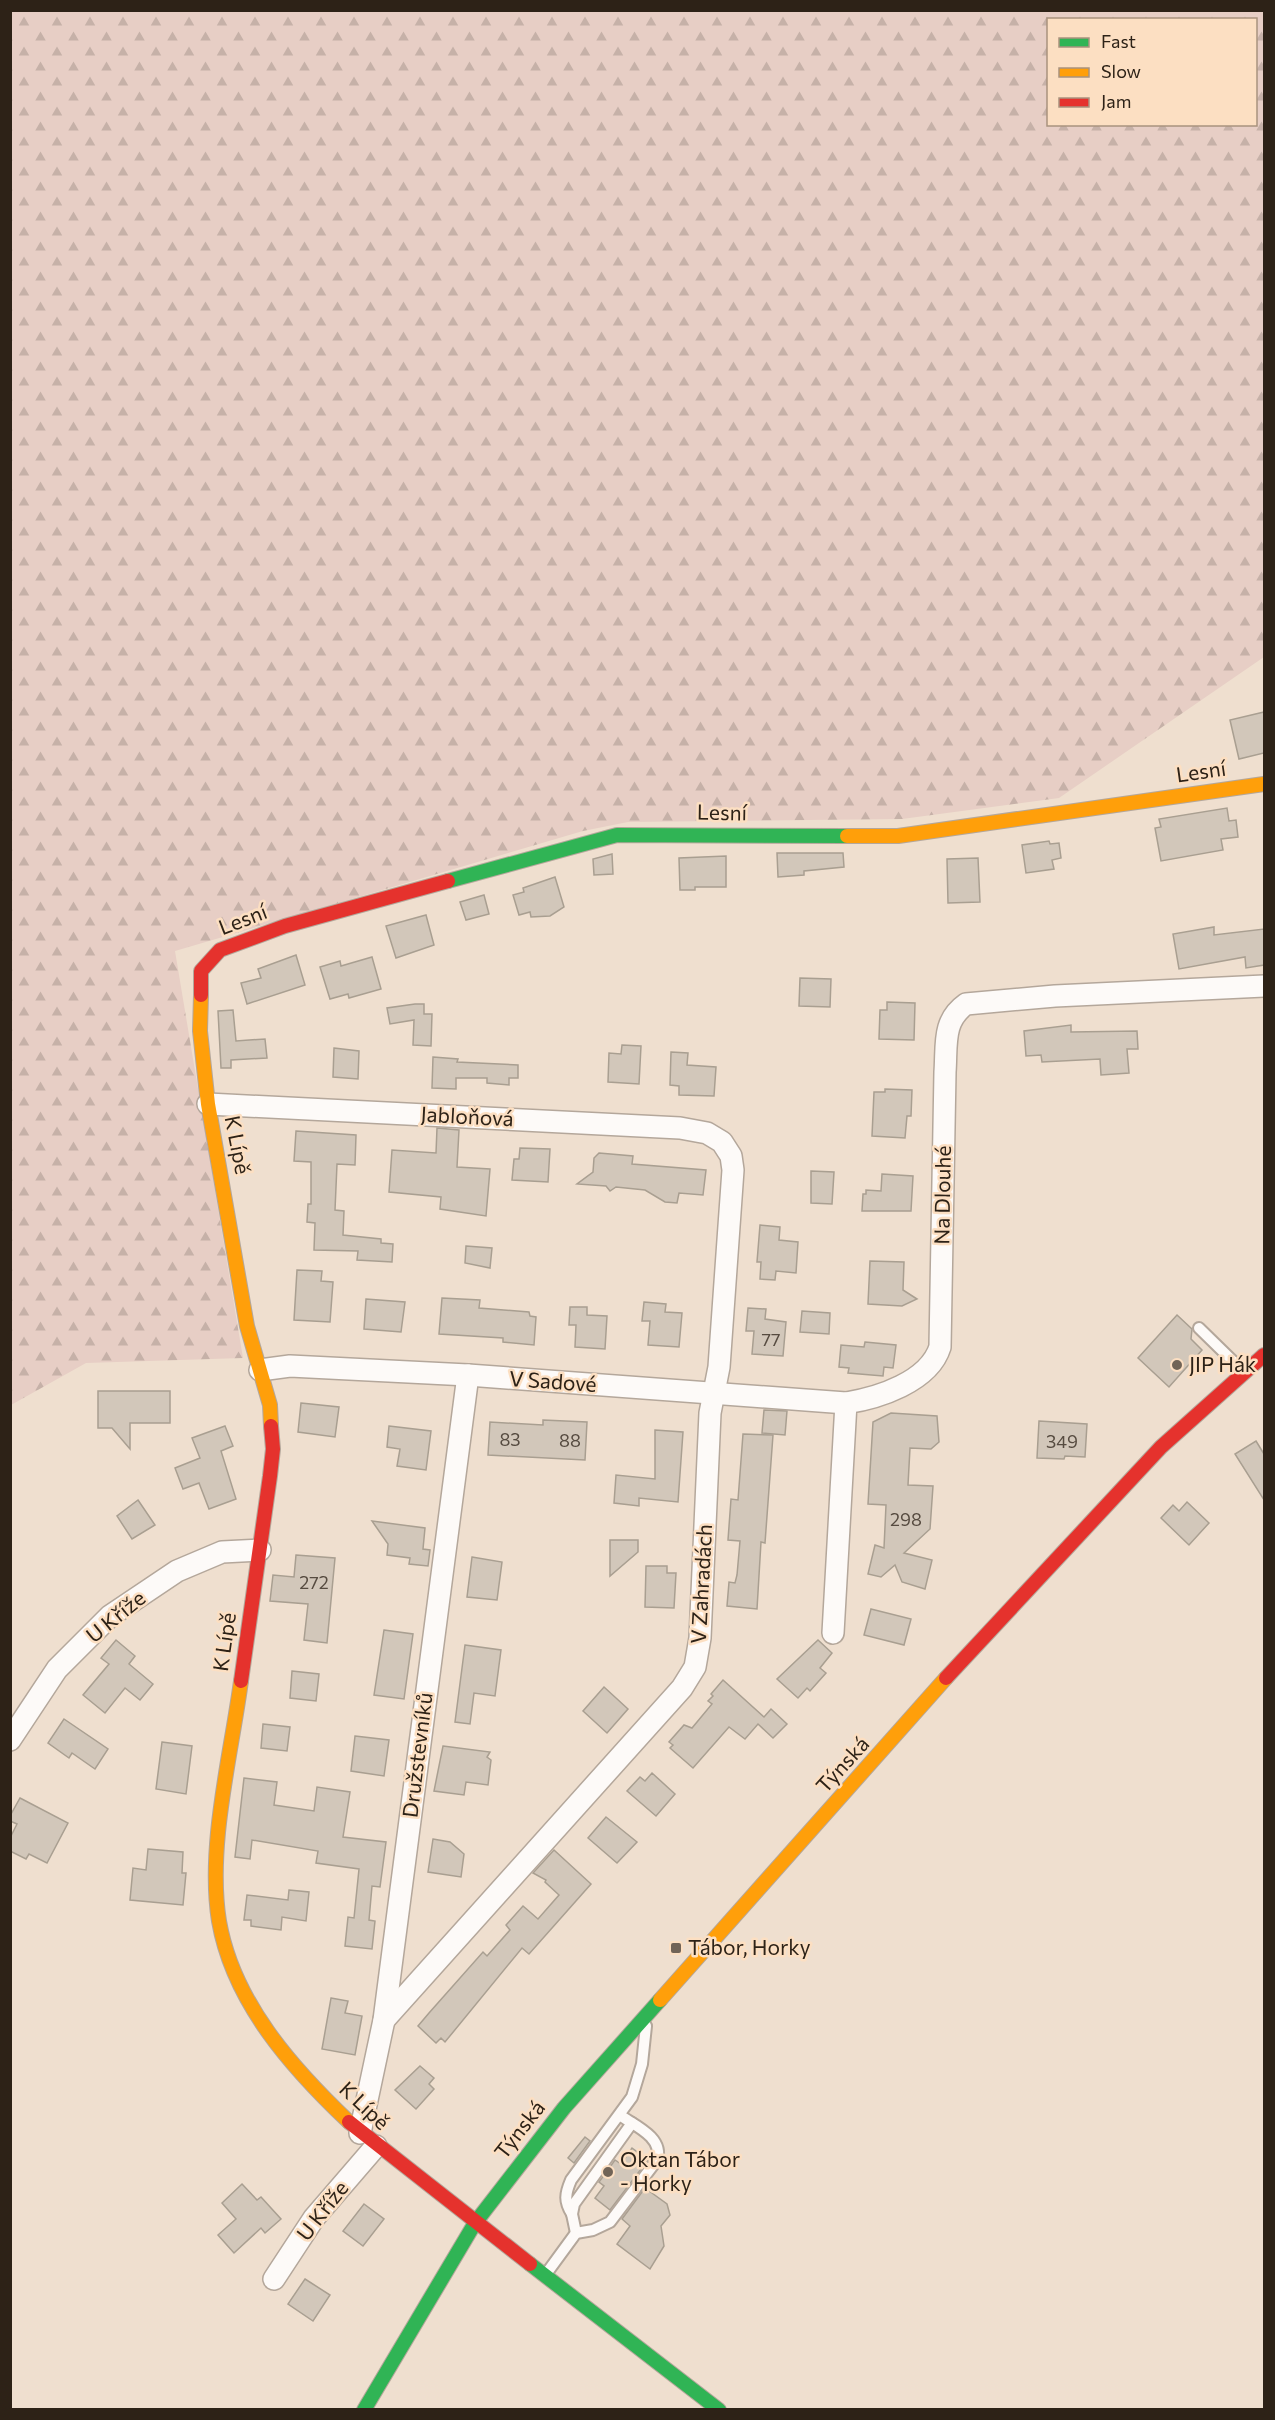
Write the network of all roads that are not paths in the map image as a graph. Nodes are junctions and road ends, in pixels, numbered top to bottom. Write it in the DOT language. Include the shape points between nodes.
graph roads {
  1 [pos="1264,784"];
  2 [pos="201,971"];
  3 [pos="1264,986"];
  4 [pos="208,1104"];
  5 [pos="722,1142"];
  6 [pos="1199,1328"];
  7 [pos="1264,1355"];
  8 [pos="260,1370"];
  9 [pos="1243,1372"];
  10 [pos="468,1375"];
  11 [pos="714,1394"];
  12 [pos="846,1403"];
  13 [pos="260,1550"];
  14 [pos="833,1633"];
  15 [pos="10,1740"];
  16 [pos="647,2014"];
  17 [pos="384,2020"];
  18 [pos="621,2115"];
  19 [pos="632,2124"];
  20 [pos="368,2140"];
  21 [pos="572,2214"];
  22 [pos="475,2223"];
  23 [pos="576,2233"];
  24 [pos="544,2277"];
  25 [pos="274,2279"];
  26 [pos="364,2409"];
  27 [pos="718,2409"];
  1 -- 2 [label="street, Lesní" via="898,836 617,835 285,926 220,950"];
  2 -- 4 [label="street, K Lípě" via="199,1020"];
  3 -- 12 [label="street, Na Dlouhé" via="1054,996 966,1004 954,1012 948,1026 945,1072 940,1347 927,1367 894,1391"];
  4 -- 5 [label="street, Jabloňová" via="680,1128 707,1133"];
  4 -- 8 [label="street, K Lípě" via="247,1326"];
  5 -- 11 [label="street, V Zahradách" via="730,1155 733,1190"];
  6 -- 9 [label="lane"];
  7 -- 9 [label="street, Týnská"];
  8 -- 10 [label="street, V Sadové" via="290,1366"];
  8 -- 13 [label="street, K Lípě" via="270,1406 273,1449"];
  9 -- 16 [label="street, Týnská" via="1161,1447 973,1648"];
  10 -- 11 [label="street, V Sadové"];
  10 -- 17 [label="street, Družstevníků"];
  11 -- 12 [label="street, V Sadové"];
  11 -- 17 [label="street, V Zahradách" via="700,1638 691,1675"];
  12 -- 14 [label="street"];
  13 -- 15 [label="street, U Kříže" via="222,1552 177,1571 110,1616 57,1669"];
  13 -- 20 [label="street, K Lípě" via="222,1817 220,1928 235,1974 263,2024 318,2091"];
  16 -- 18 [label="lane" via="642,2064 632,2097"];
  16 -- 22 [label="street, Týnská" via="564,2108"];
  17 -- 20 [label="street, Družstevníků"];
  18 -- 19 [label="lane"];
  18 -- 21 [label="lane" via="571,2180 565,2200"];
  19 -- 21 [label="lane" via="574,2205"];
  19 -- 23 [label="lane" via="654,2140 657,2160 610,2222"];
  20 -- 22 [label="street, K Lípě"];
  20 -- 25 [label="street, U Kříže"];
  21 -- 23 [label="lane"];
  22 -- 24 [label="street, K Lípě"];
  22 -- 26 [label="street, Týnská"];
  23 -- 24 [label="lane"];
  24 -- 27 [label="street, K Lípě"];
}
